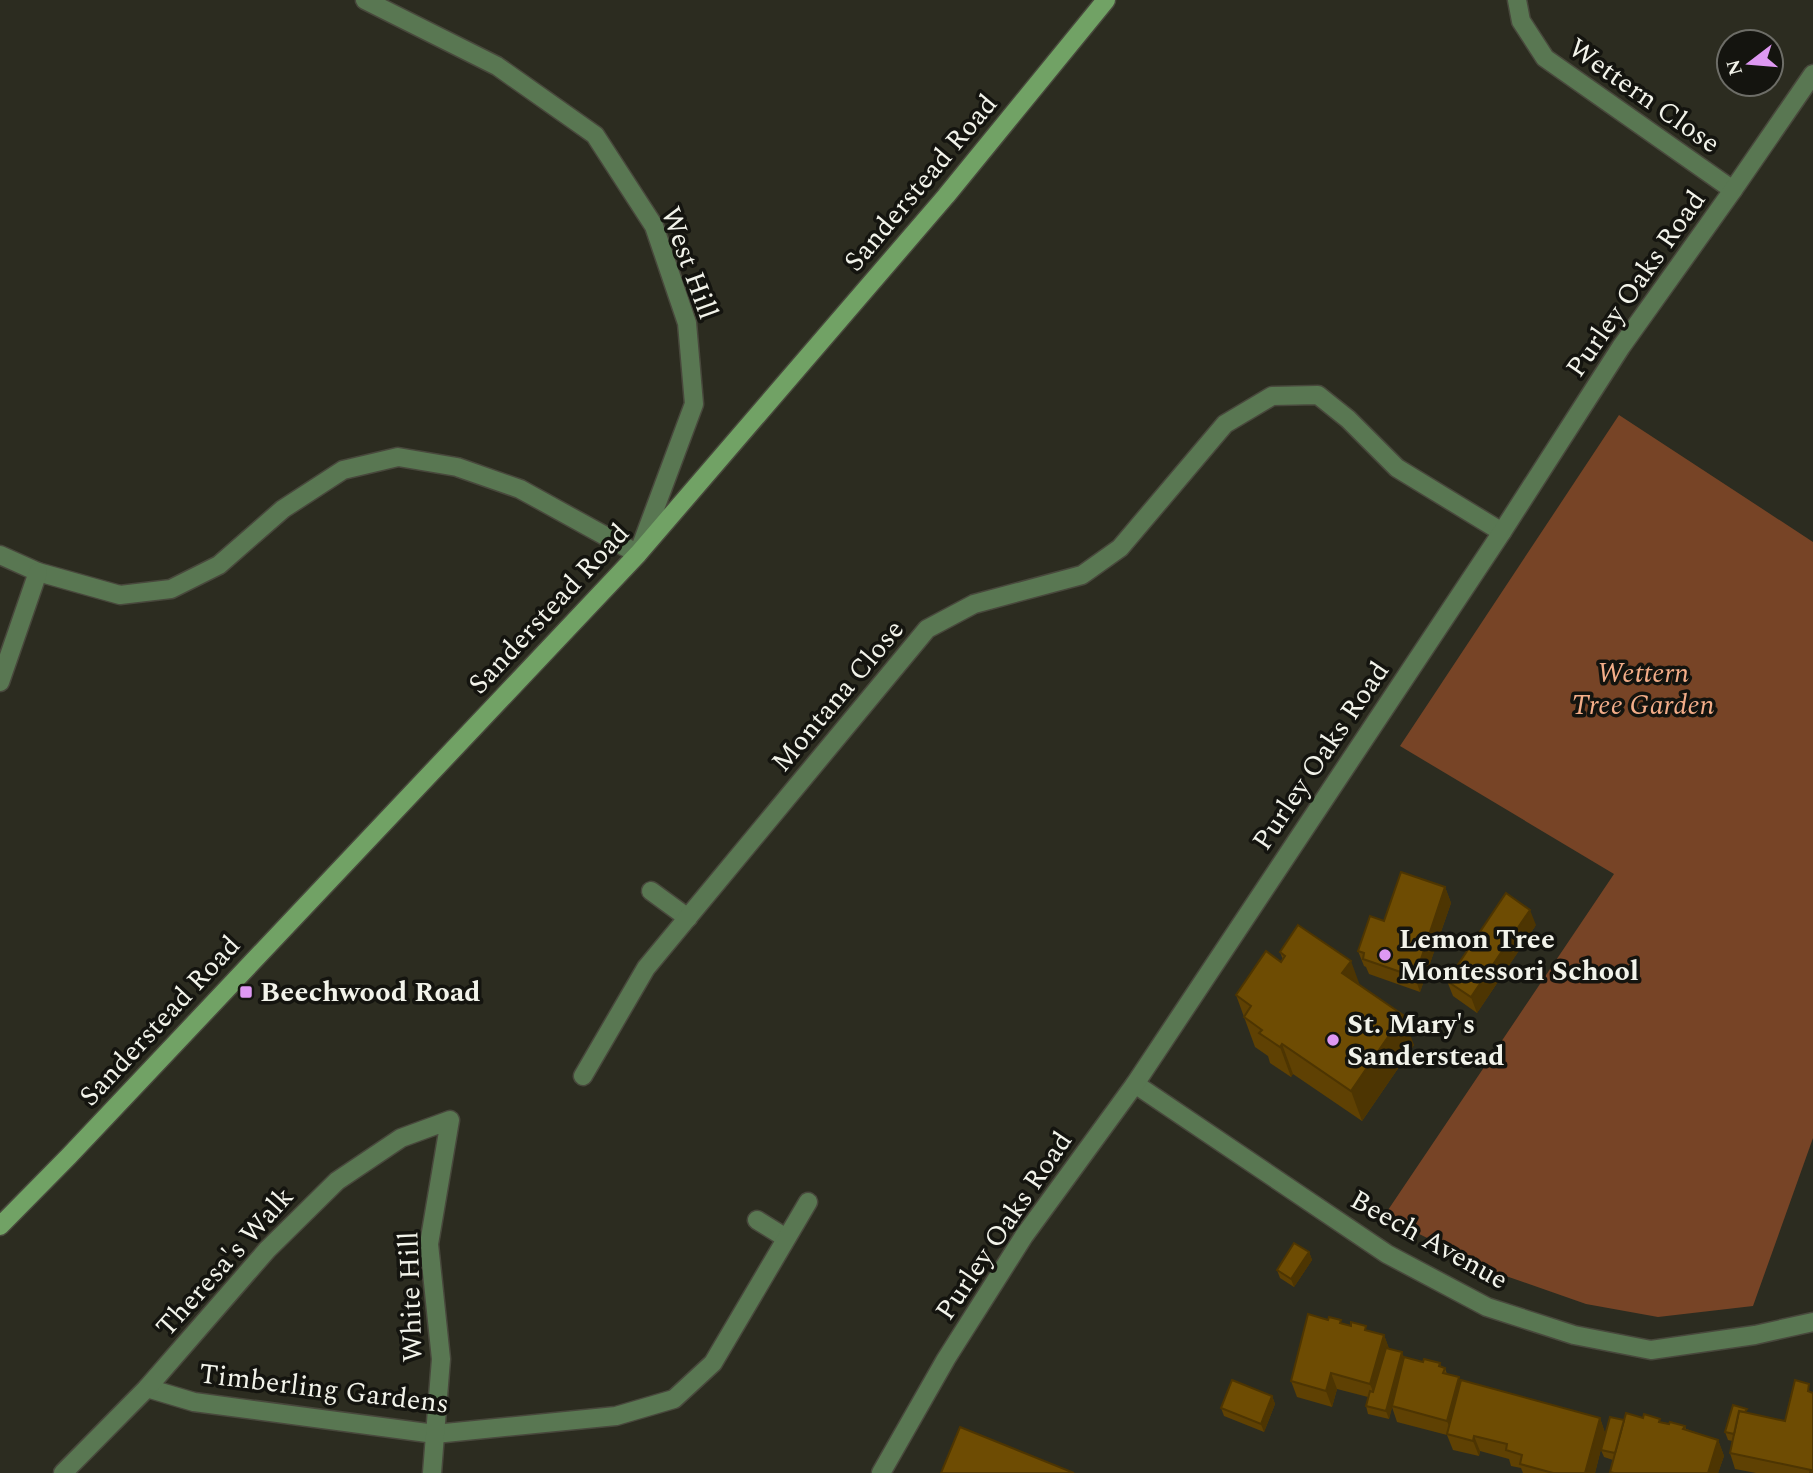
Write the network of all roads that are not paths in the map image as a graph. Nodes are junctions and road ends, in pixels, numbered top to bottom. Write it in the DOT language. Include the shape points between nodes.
graph roads {
  1 [pos="365,0"];
  2 [pos="1105,0"];
  3 [pos="1517,0"];
  4 [pos="1813,74"];
  5 [pos="1733,190"];
  6 [pos="1502,532"];
  7 [pos="638,554"];
  8 [pos="0,555"];
  9 [pos="38,572"];
  10 [pos="0,682"];
  11 [pos="651,891"];
  12 [pos="688,918"];
  13 [pos="583,1076"];
  14 [pos="1135,1084"];
  15 [pos="450,1120"];
  16 [pos="807,1202"];
  17 [pos="6,1211"];
  18 [pos="757,1220"];
  19 [pos="0,1226"];
  20 [pos="786,1238"];
  21 [pos="1813,1322"];
  22 [pos="147,1388"];
  23 [pos="435,1434"];
  24 [pos="63,1473"];
  25 [pos="432,1473"];
  26 [pos="881,1473"];
  1 -- 7 [label="street, West Hill" via="497,66 595,135 654,226 687,323 694,404"];
  2 -- 7 [label="main road, Sanderstead Road" via="946,196"];
  3 -- 5 [label="street, Wettern Close" via="1521,21 1545,58"];
  4 -- 5 [label="street, Purley Oaks Road"];
  5 -- 6 [label="street, Purley Oaks Road" via="1621,347"];
  6 -- 12 [label="street, Montana Close" via="1397,468 1318,396 1272,396 1225,424 1120,548 1082,575 974,604 927,629"];
  6 -- 14 [label="street, Purley Oaks Road"];
  7 -- 9 [label="street" via="520,489 457,467 398,457 343,470 283,509 219,565 171,589 120,595"];
  7 -- 17 [label="main road, Sanderstead Road" via="79,1146"];
  8 -- 9 [label="street"];
  9 -- 10 [label="street"];
  11 -- 12 [label="street"];
  12 -- 13 [label="street, Montana Close" via="646,968"];
  14 -- 21 [label="street, Beech Avenue" via="1387,1254 1487,1307 1574,1335 1651,1350"];
  14 -- 26 [label="street, Purley Oaks Road" via="1024,1236"];
  15 -- 22 [label="street, Theresa's Walk" via="401,1138 337,1181 267,1250"];
  15 -- 23 [label="street, White Hill" via="429,1244 441,1359"];
  16 -- 20 [label="street, Timberling Gardens"];
  17 -- 19 [label="main road, Sanderstead Road"];
  18 -- 20 [label="street"];
  20 -- 23 [label="street, Timberling Gardens" via="713,1363 674,1399 616,1416"];
  22 -- 23 [label="street, Timberling Gardens" via="194,1402"];
  22 -- 24 [label="street, Theresa's Walk"];
  23 -- 25 [label="street, White Hill"];
}
